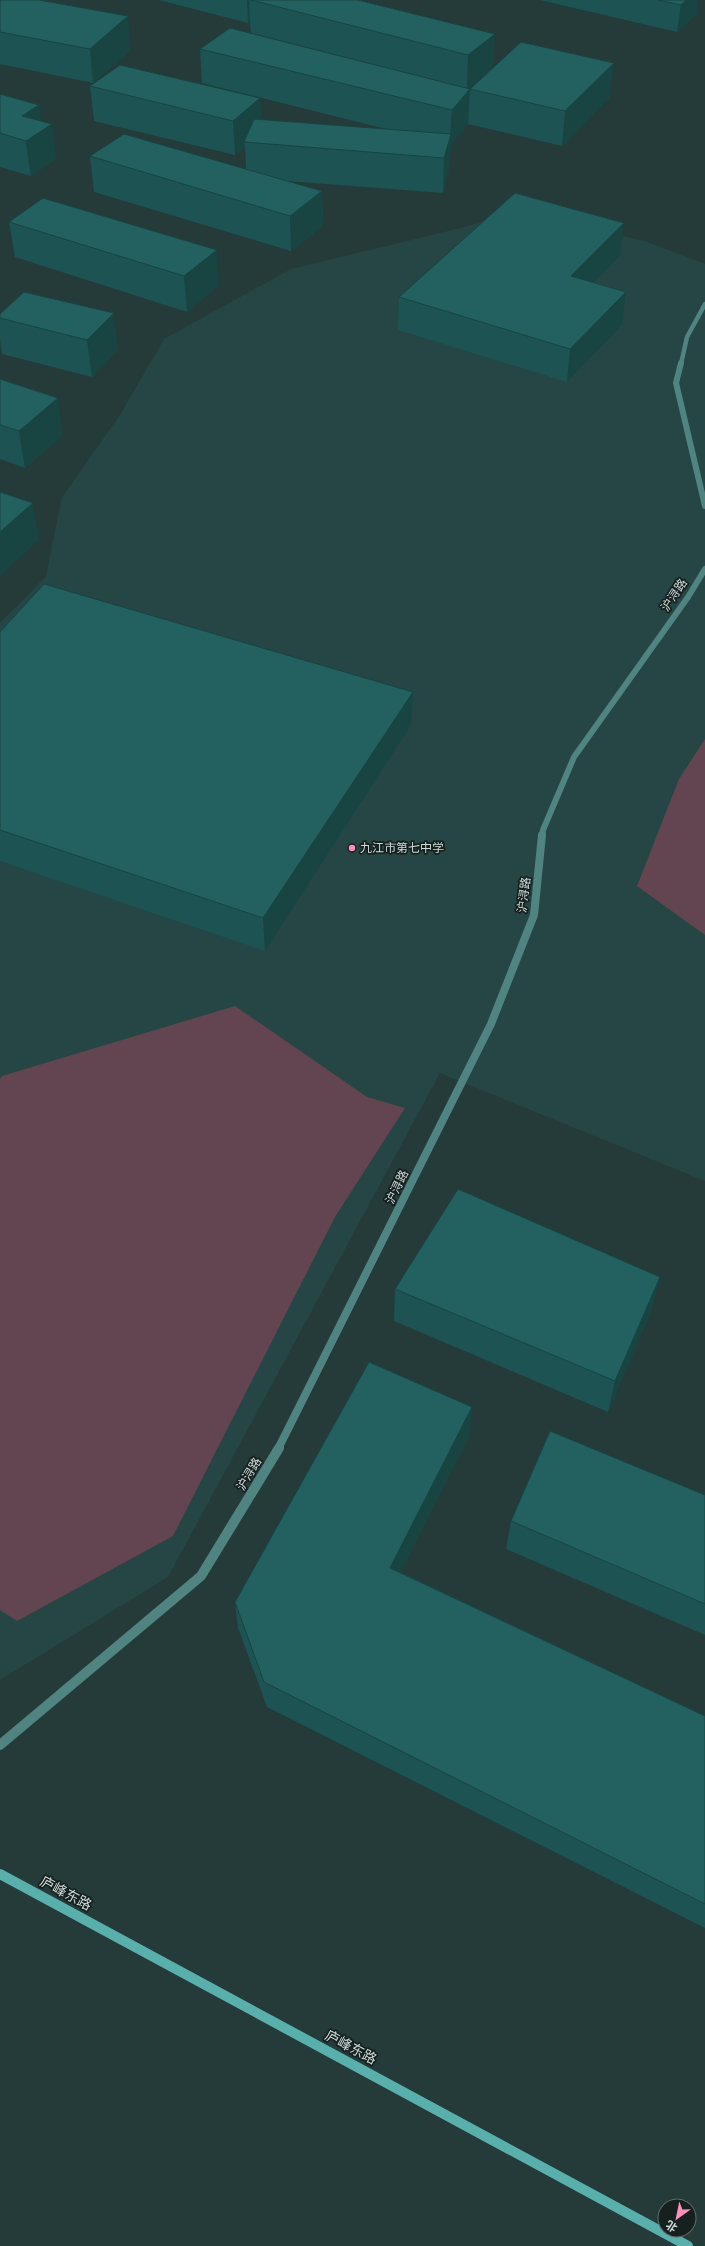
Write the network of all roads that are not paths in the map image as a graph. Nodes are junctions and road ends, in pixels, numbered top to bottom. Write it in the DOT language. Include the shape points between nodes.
graph roads {
  1 [pos="705,304"];
  2 [pos="705,506"];
  3 [pos="705,569"];
  4 [pos="0,1745"];
  5 [pos="0,1874"];
  6 [pos="688,2246"];
  1 -- 2 [label="lane" via="687,337 676,383"];
  3 -- 4 [label="lane, 沪浔路" via="688,597 574,757 543,830 534,915 491,1024 280,1446 201,1576"];
  5 -- 6 [label="main road, 庐峰东路"];
}
